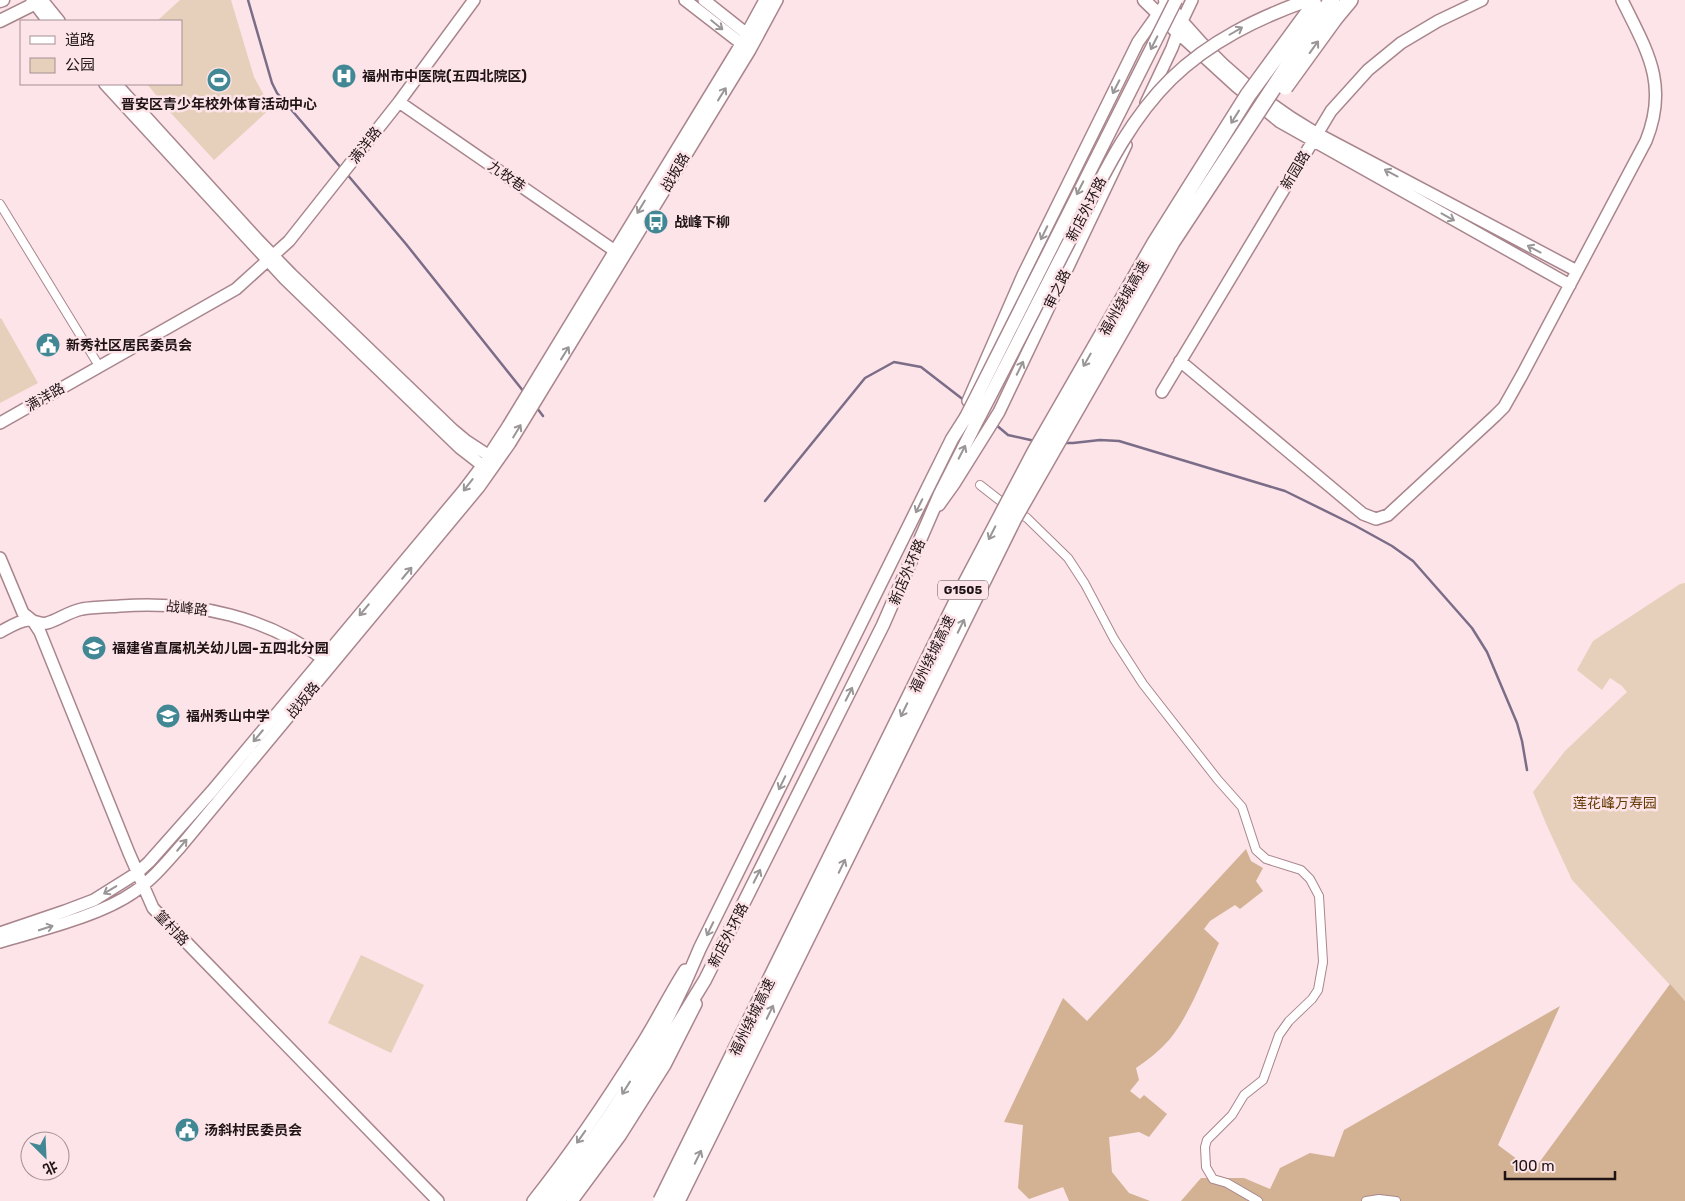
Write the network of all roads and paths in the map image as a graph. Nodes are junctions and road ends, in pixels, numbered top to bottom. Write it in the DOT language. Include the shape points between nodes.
graph roads {
  1 [pos="474,0"];
  2 [pos="685,0"];
  3 [pos="704,0"];
  4 [pos="765,0"];
  5 [pos="777,0"];
  6 [pos="1144,0"];
  7 [pos="1192,0"];
  8 [pos="1350,0"];
  9 [pos="1482,0"];
  10 [pos="1622,0"];
  11 [pos="38,1"];
  12 [pos="1169,1"];
  13 [pos="1319,4"];
  14 [pos="1159,14"];
  15 [pos="48,20"];
  16 [pos="58,20"];
  17 [pos="0,21"];
  18 [pos="1180,27"];
  19 [pos="748,42"];
  20 [pos="106,85"];
  21 [pos="117,85"];
  22 [pos="399,102"];
  23 [pos="1314,137"];
  24 [pos="0,204"];
  25 [pos="615,251"];
  26 [pos="270,258"];
  27 [pos="1577,271"];
  28 [pos="245,280"];
  29 [pos="1570,285"];
  30 [pos="96,361"];
  31 [pos="1180,361"];
  32 [pos="536,390"];
  33 [pos="1162,392"];
  34 [pos="0,414"];
  35 [pos="968,418"];
  36 [pos="0,423"];
  37 [pos="490,464"];
  38 [pos="980,485"];
  39 [pos="932,514"];
  40 [pos="0,558"];
  41 [pos="33,620"];
  42 [pos="0,632"];
  43 [pos="327,662"];
  44 [pos="137,873"];
  45 [pos="142,886"];
  46 [pos="0,933"];
  47 [pos="0,942"];
  48 [pos="700,948"];
  49 [pos="705,980"];
  50 [pos="438,1201"];
  51 [pos="533,1201"];
  52 [pos="545,1201"];
  53 [pos="559,1201"];
  54 [pos="572,1201"];
  55 [pos="661,1201"];
  56 [pos="677,1201"];
  57 [pos="1258,1201"];
  58 [pos="1366,1201"];
  59 [pos="1396,1201"];
  1 -- 22 [label="main road, 满洋路"];
  2 -- 19 [label="main road, one-way"];
  3 -- 19 [label="main road"];
  4 -- 19 [label="main road, 战坂路"];
  5 -- 19 [label="main road, 战坂路"];
  6 -- 14 [label="main road"];
  7 -- 18 [label="main road, 审之路"];
  8 -- 13 [label="highway"];
  9 -- 23 [label="main road, 新园路" via="1420,30 1378,61 1345,94"];
  10 -- 27 [label="main road" via="1653,68 1656,84 1654,118 1640,153"];
  11 -- 15 [label="main road"];
  11 -- 16 [label="main road"];
  11 -- 17 [label="main road"];
  12 -- 14 [label="main road"];
  12 -- 18 [label="main road"];
  12 -- 35 [label="main road, 新店外环路, one-way, bridge"];
  35 -- 13 [label="main road, 新店外环路, one-way, bridge" via="1136,119 1171,79 1208,48 1278,10"];
  13 -- 55 [label="highway, 福州绕城高速 / G1505, one-way, bridge" via="1248,95 1155,243 1002,513"];
  56 -- 13 [label="highway, 福州绕城高速 / G1505, one-way, bridge" via="1014,518 1172,242"];
  14 -- 18 [label="main road"];
  14 -- 35 [label="main road, one-way" via="1138,42 1023,275 971,393"];
  18 -- 23 [label="main road"];
  39 -- 18 [label="main road, 审之路, one-way" via="988,432"];
  19 -- 25 [label="main road, 战坂路, one-way"];
  32 -- 19 [label="main road, 战坂路, one-way"];
  20 -- 26 [label="main road"];
  21 -- 26 [label="main road"];
  22 -- 25 [label="main road, 九牧巷"];
  22 -- 26 [label="main road, 满洋路" via="289,241"];
  27 -- 23 [label="main road, one-way"];
  23 -- 29 [label="main road, one-way"];
  23 -- 31 [label="main road, 新园路"];
  24 -- 30 [label="street"];
  25 -- 32 [label="main road, 战坂路"];
  26 -- 28 [label="main road, 满洋路"];
  26 -- 37 [label="main road"];
  27 -- 29 [label="main road"];
  28 -- 30 [label="main road, 满洋路" via="232,283"];
  28 -- 36 [label="main road, 满洋路" via="236,289"];
  29 -- 31 [label="main road" via="1504,407 1382,519 1363,514"];
  30 -- 34 [label="main road, 满洋路"];
  31 -- 33 [label="main road, 新园路"];
  32 -- 37 [label="main road, 战坂路"];
  39 -- 35 [label="main road, 新店外环路, one-way"];
  35 -- 48 [label="main road, 新店外环路, one-way" via="952,439"];
  37 -- 43 [label="main road, 战坂路" via="463,491"];
  38 -- 57 [label="street" via="1028,518 1068,558 1143,684 1242,807 1256,850 1266,859 1301,870 1317,891 1323,962 1318,990 1279,1035 1263,1080 1244,1096 1232,1115 1206,1143 1206,1167 1211,1177"];
  49 -- 39 [label="main road, 新店外环路, one-way" via="884,625"];
  40 -- 41 [label="main road, 篁村路" via="23,613"];
  41 -- 42 [label="main road, 战峰路"];
  41 -- 43 [label="main road, 战峰路" via="46,623 83,609 189,606 249,620 286,637"];
  41 -- 44 [label="main road, 篁村路"];
  43 -- 44 [label="main road, 战坂路, one-way"];
  45 -- 43 [label="main road, 战坂路, one-way" via="181,846"];
  44 -- 45 [label="main road, 篁村路"];
  44 -- 46 [label="main road, 战坂路, one-way" via="94,900"];
  47 -- 45 [label="main road, 战坂路, one-way" via="103,909"];
  45 -- 50 [label="main road, 篁村路" via="152,908 177,935"];
  48 -- 51 [label="main road, one-way" via="609,1096"];
  48 -- 52 [label="main road, 新店外环路, one-way" via="686,984 647,1054 601,1128"];
  49 -- 53 [label="main road, 新店外环路" via="621,1117"];
  49 -- 54 [label="main road" via="694,1010 665,1065 620,1136"];
  58 -- 59 [label="street"];
}
